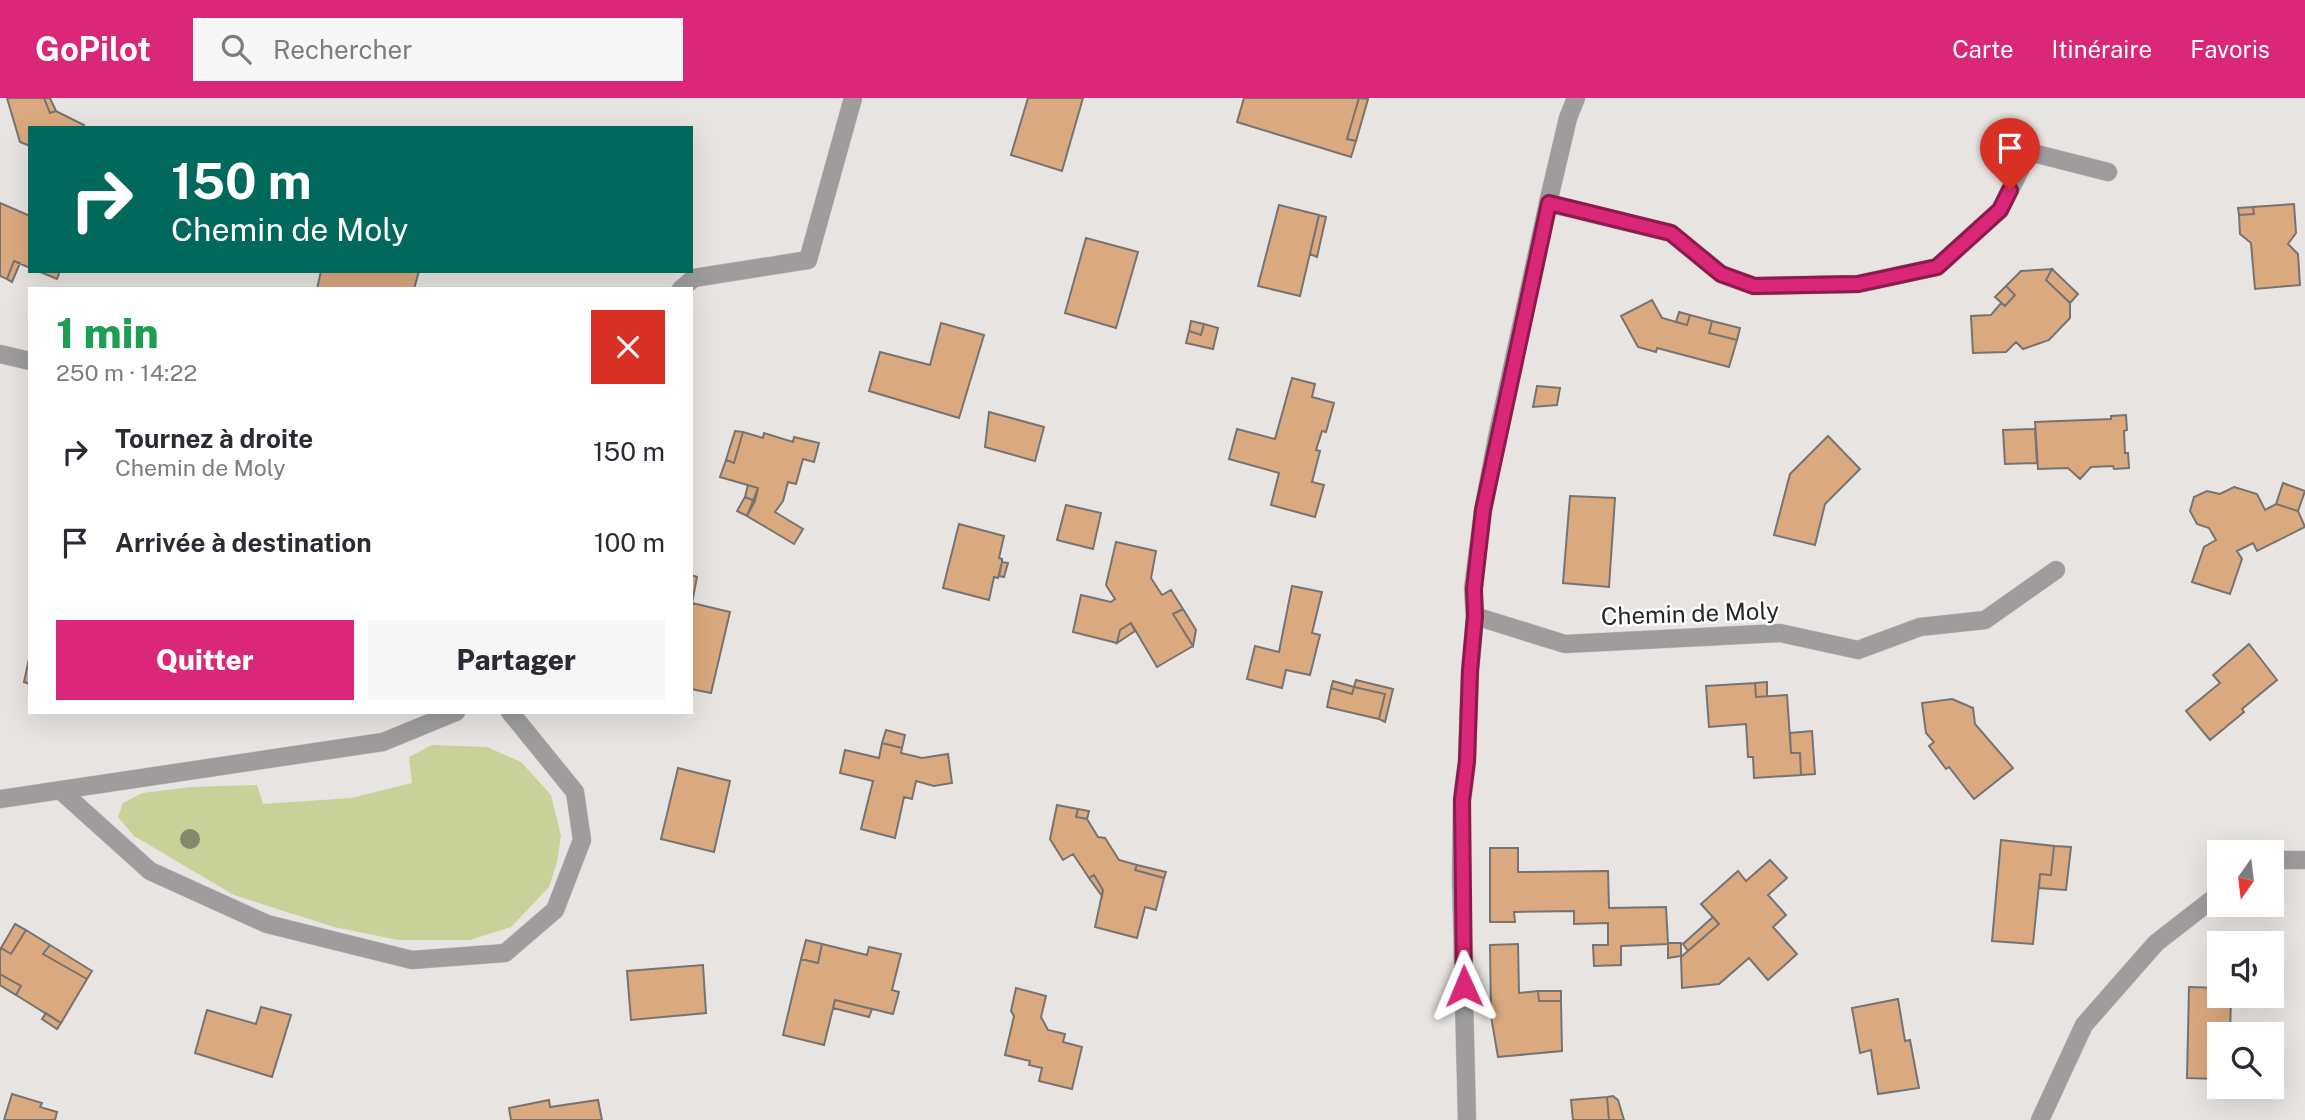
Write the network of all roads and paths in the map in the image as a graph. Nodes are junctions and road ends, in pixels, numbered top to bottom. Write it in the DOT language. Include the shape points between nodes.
graph roads {
  1 [pos="853,98"];
  2 [pos="1576,98"];
  3 [pos="2108,172"];
  4 [pos="1549,203"];
  5 [pos="683,287"];
  6 [pos="0,354"];
  7 [pos="28,361"];
  8 [pos="2056,570"];
  9 [pos="1475,616"];
  10 [pos="451,714"];
  11 [pos="512,714"];
  12 [pos="61,790"];
  13 [pos="0,799"];
  14 [pos="2284,860"];
  15 [pos="2305,860"];
  16 [pos="2207,903"];
  17 [pos="1467,1120"];
  18 [pos="2040,1120"];
  1 -- 5 [label="street" via="808,261 694,278"];
  2 -- 4 [label="street"];
  3 -- 4 [label="street" via="2029,152 2000,210 1937,267 1858,284 1754,286 1721,274 1671,233"];
  4 -- 9 [label="street" via="1483,510"];
  6 -- 7 [label="street"];
  8 -- 9 [label="street, Chemin de Moly" via="1986,620 1920,627 1858,650 1780,633 1565,644"];
  9 -- 17 [label="street" via="1462,800"];
  10 -- 12 [label="street" via="383,742"];
  11 -- 12 [label="street" via="575,792 582,840 555,910 505,953 412,960 267,924 150,871"];
  12 -- 13 [label="street"];
  14 -- 15 [label="street"];
  16 -- 18 [label="street" via="2156,943 2084,1025"];
}
